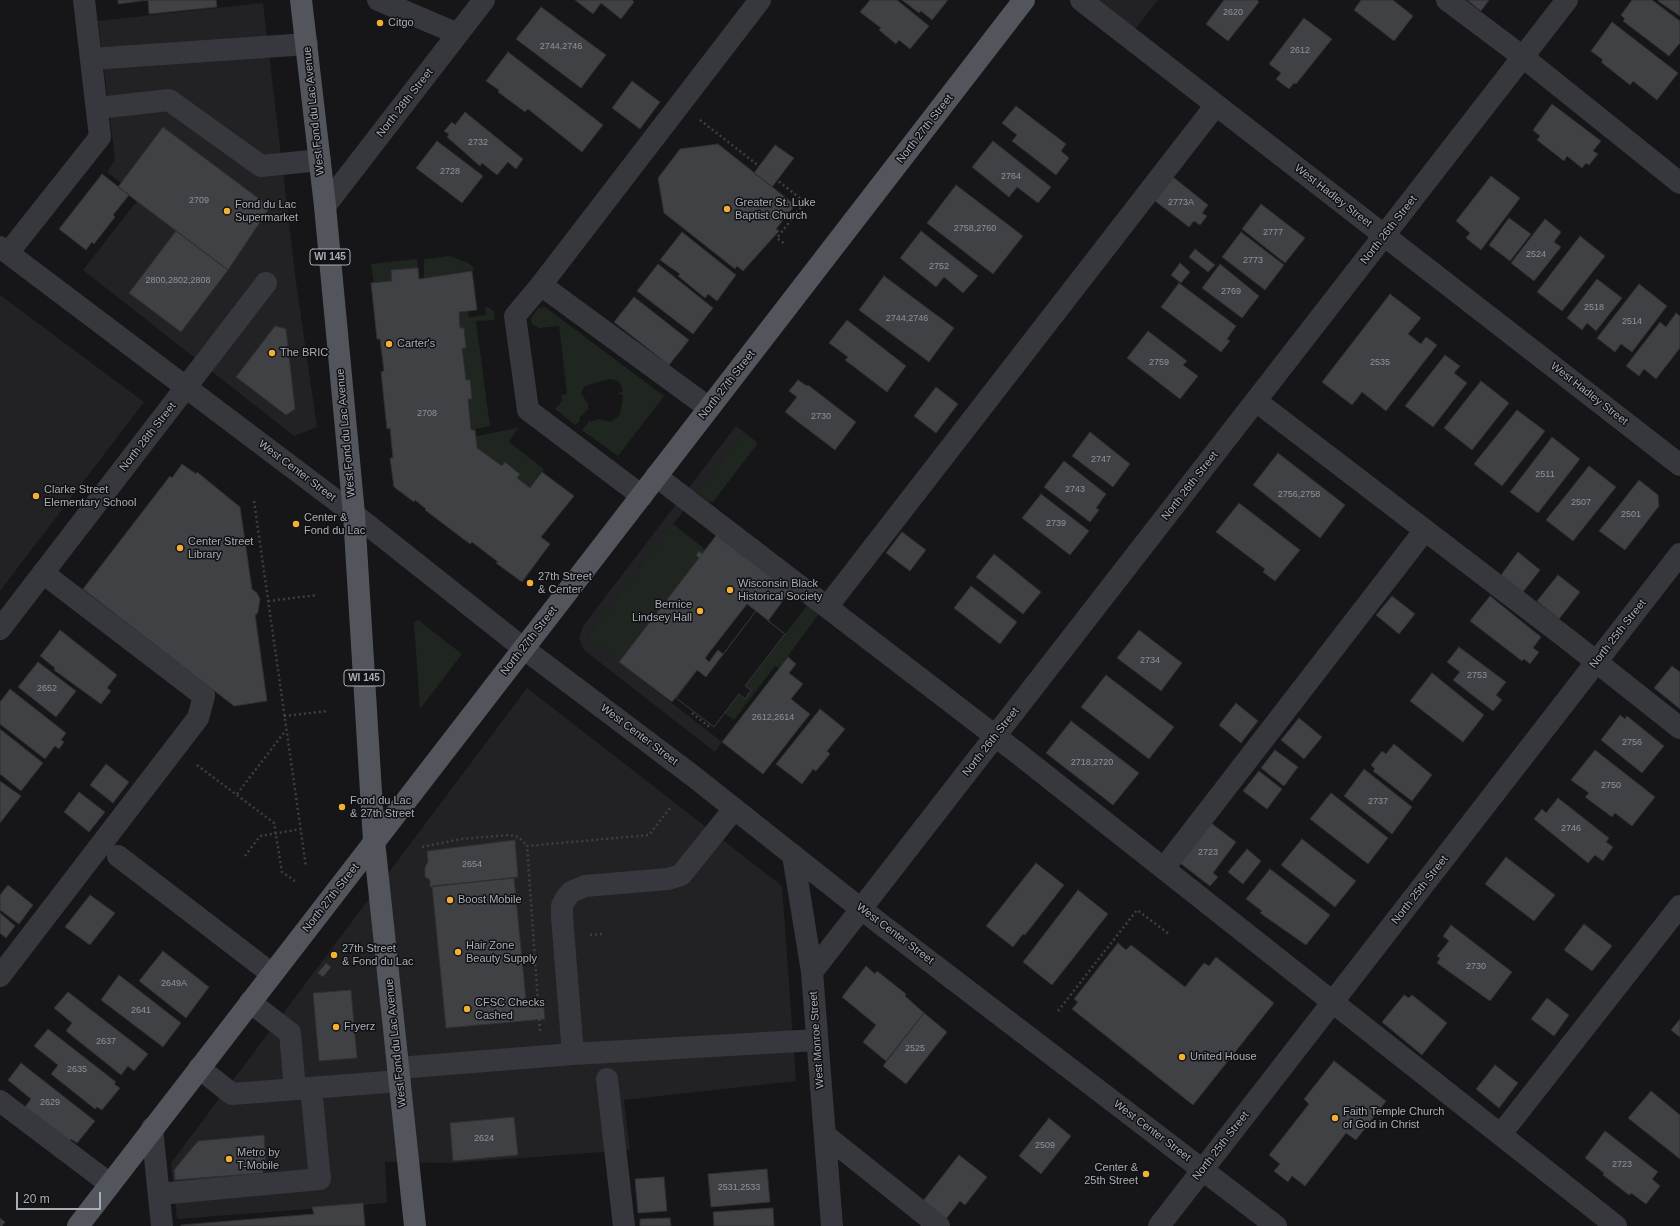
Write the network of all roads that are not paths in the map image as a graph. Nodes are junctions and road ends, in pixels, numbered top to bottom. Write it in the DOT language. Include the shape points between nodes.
graph roads {
  1 [pos="84,0"];
  2 [pos="302,0"];
  3 [pos="378,0"];
  4 [pos="484,0"];
  5 [pos="760,0"];
  6 [pos="1024,0"];
  7 [pos="1081,0"];
  8 [pos="1447,0"];
  9 [pos="1567,0"];
  10 [pos="458,34"];
  11 [pos="307,44"];
  12 [pos="1523,57"];
  13 [pos="92,59"];
  14 [pos="1216,105"];
  15 [pos="98,108"];
  16 [pos="320,160"];
  17 [pos="1680,183"];
  18 [pos="325,206"];
  19 [pos="1384,236"];
  20 [pos="4,250"];
  21 [pos="266,283"];
  22 [pos="541,285"];
  23 [pos="187,387"];
  24 [pos="1256,401"];
  25 [pos="709,408"];
  26 [pos="1680,464"];
  27 [pos="656,476"];
  28 [pos="642,496"];
  29 [pos="354,514"];
  30 [pos="1425,530"];
  31 [pos="1680,554"];
  32 [pos="43,573"];
  33 [pos="827,607"];
  34 [pos="0,629"];
  35 [pos="524,648"];
  36 [pos="1597,661"];
  37 [pos="1680,728"];
  38 [pos="996,736"];
  39 [pos="734,809"];
  40 [pos="374,841"];
  41 [pos="793,855"];
  42 [pos="118,856"];
  43 [pos="1164,868"];
  44 [pos="1680,906"];
  45 [pos="861,909"];
  46 [pos="812,972"];
  47 [pos="272,974"];
  48 [pos="0,976"];
  49 [pos="1334,1001"];
  50 [pos="250,1002"];
  51 [pos="817,1040"];
  52 [pos="573,1054"];
  53 [pos="199,1068"];
  54 [pos="399,1075"];
  55 [pos="607,1079"];
  56 [pos="303,1088"];
  57 [pos="0,1101"];
  58 [pos="152,1128"];
  59 [pos="1501,1134"];
  60 [pos="824,1135"];
  61 [pos="1203,1170"];
  62 [pos="110,1184"];
  63 [pos="159,1194"];
  64 [pos="78,1226"];
  65 [pos="162,1226"];
  66 [pos="416,1226"];
  67 [pos="624,1226"];
  68 [pos="832,1226"];
  69 [pos="939,1226"];
  70 [pos="1159,1226"];
  71 [pos="1276,1226"];
  72 [pos="1616,1226"];
  1 -- 13 [label="street"];
  2 -- 11 [label="main road, West Fond du Lac Avenue / WI 145"];
  3 -- 10 [label="street"];
  4 -- 10 [label="street, North 28th Street"];
  5 -- 22 [label="street"];
  6 -- 25 [label="main road, North 27th Street"];
  7 -- 14 [label="street, West Hadley Street"];
  8 -- 12 [label="street"];
  9 -- 12 [label="street, North 26th Street"];
  10 -- 18 [label="street, North 28th Street"];
  11 -- 13 [label="street"];
  11 -- 16 [label="main road, West Fond du Lac Avenue / WI 145"];
  12 -- 17 [label="street"];
  12 -- 19 [label="street, North 26th Street"];
  13 -- 15 [label="street"];
  14 -- 19 [label="street, West Hadley Street"];
  14 -- 33 [label="street"];
  15 -- 16 [label="street" via="169,100 261,166"];
  15 -- 20 [label="street" via="100,137"];
  16 -- 18 [label="main road, West Fond du Lac Avenue / WI 145"];
  18 -- 29 [label="main road, West Fond du Lac Avenue / WI 145"];
  19 -- 24 [label="street, North 26th Street"];
  19 -- 26 [label="street, West Hadley Street"];
  20 -- 23 [label="street, West Center Street"];
  21 -- 23 [label="street, North 28th Street"];
  22 -- 25 [label="street"];
  22 -- 28 [label="street" via="515,316 528,410"];
  23 -- 29 [label="street, West Center Street"];
  23 -- 32 [label="street, North 28th Street"];
  24 -- 30 [label="street"];
  24 -- 38 [label="street, North 26th Street"];
  25 -- 27 [label="main road, North 27th Street"];
  27 -- 28 [label="main road, North 27th Street"];
  27 -- 33 [label="street"];
  28 -- 35 [label="main road, North 27th Street"];
  29 -- 35 [label="street, West Center Street"];
  29 -- 40 [label="main road, West Fond du Lac Avenue / WI 145"];
  30 -- 36 [label="street"];
  30 -- 43 [label="street"];
  31 -- 36 [label="street, North 25th Street"];
  32 -- 34 [label="street, North 28th Street"];
  32 -- 48 [label="street" via="204,696 198,718"];
  33 -- 38 [label="street"];
  35 -- 39 [label="street, West Center Street"];
  35 -- 40 [label="main road, North 27th Street"];
  36 -- 37 [label="street"];
  36 -- 49 [label="street, North 25th Street"];
  38 -- 43 [label="street"];
  38 -- 45 [label="street, North 26th Street"];
  39 -- 41 [label="street, West Center Street"];
  39 -- 52 [label="street" via="681,875 668,879 585,886 571,892 566,898 562,906 562,917"];
  40 -- 47 [label="main road, North 27th Street"];
  40 -- 54 [label="main road, West Fond du Lac Avenue / WI 145"];
  41 -- 45 [label="street, West Center Street"];
  41 -- 46 [label="street, West Monroe Street"];
  42 -- 47 [label="street"];
  43 -- 49 [label="street"];
  44 -- 59 [label="street"];
  45 -- 46 [label="street, North 26th Street"];
  45 -- 61 [label="street, West Center Street"];
  46 -- 51 [label="street, West Monroe Street"];
  47 -- 50 [label="main road, North 27th Street"];
  49 -- 59 [label="street"];
  49 -- 61 [label="street, North 25th Street"];
  50 -- 53 [label="main road, North 27th Street"];
  50 -- 56 [label="street" via="290,1033"];
  51 -- 52 [label="street"];
  51 -- 60 [label="street, West Monroe Street"];
  52 -- 54 [label="street"];
  53 -- 56 [label="street" via="232,1094"];
  53 -- 58 [label="main road, North 27th Street"];
  54 -- 56 [label="street"];
  54 -- 66 [label="main road, West Fond du Lac Avenue / WI 145"];
  55 -- 67 [label="street"];
  56 -- 63 [label="street" via="320,1179"];
  57 -- 62 [label="street"];
  58 -- 62 [label="main road, North 27th Street"];
  58 -- 63 [label="street"];
  59 -- 72 [label="street"];
  60 -- 68 [label="street, West Monroe Street"];
  60 -- 69 [label="street"];
  61 -- 70 [label="street, North 25th Street"];
  61 -- 71 [label="street, West Center Street"];
  62 -- 64 [label="main road, North 27th Street"];
  63 -- 65 [label="street"];
}
